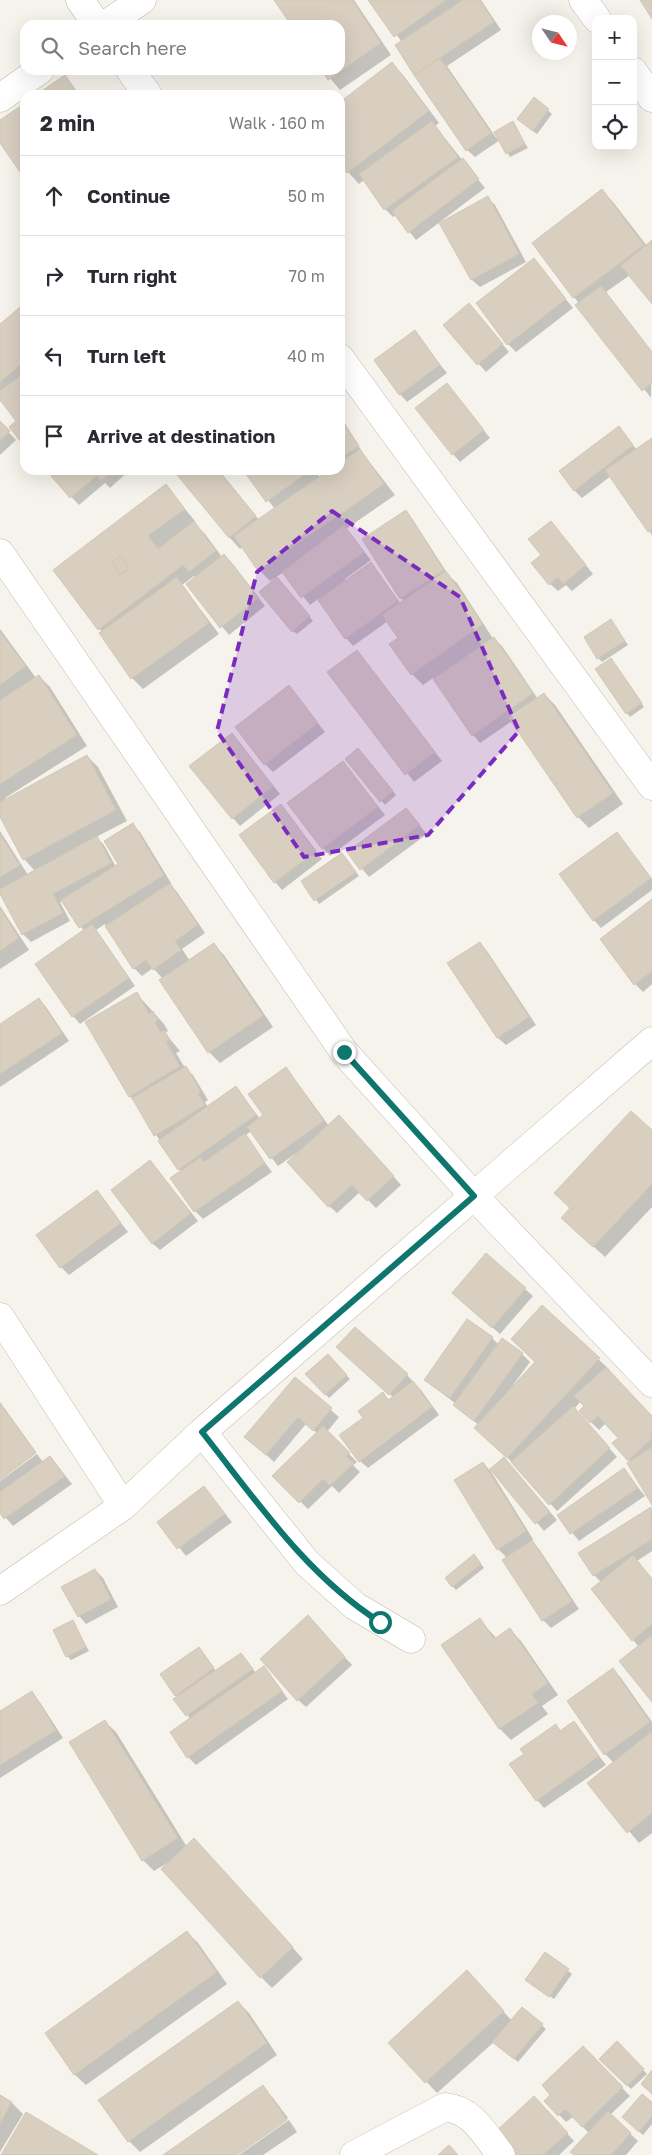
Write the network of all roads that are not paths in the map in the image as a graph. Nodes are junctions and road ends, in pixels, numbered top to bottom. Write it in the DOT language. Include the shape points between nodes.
graph roads {
  1 [pos="80,0"];
  2 [pos="142,0"];
  3 [pos="583,0"];
  4 [pos="594,15"];
  5 [pos="94,20"];
  6 [pos="112,20"];
  7 [pos="33,75"];
  8 [pos="134,75"];
  9 [pos="637,77"];
  10 [pos="144,90"];
  11 [pos="0,98"];
  12 [pos="652,98"];
  13 [pos="345,365"];
  14 [pos="0,553"];
  15 [pos="652,786"];
  16 [pos="652,1041"];
  17 [pos="474,1196"];
  18 [pos="0,1317"];
  19 [pos="652,1383"];
  20 [pos="202,1432"];
  21 [pos="123,1506"];
  22 [pos="0,1591"];
  23 [pos="411,1639"];
  24 [pos="354,2155"];
  25 [pos="501,2155"];
  1 -- 5 [label="street"];
  2 -- 6 [label="street"];
  3 -- 4 [label="street"];
  7 -- 11 [label="street"];
  8 -- 10 [label="street"];
  9 -- 12 [label="street"];
  13 -- 15 [label="street"];
  14 -- 17 [label="street" via="344,1052"];
  16 -- 17 [label="street"];
  17 -- 19 [label="street"];
  17 -- 20 [label="street"];
  18 -- 21 [label="street"];
  20 -- 21 [label="street"];
  20 -- 23 [label="street" via="307,1563 355,1606"];
  21 -- 22 [label="street"];
  24 -- 25 [label="street" via="445,2106 468,2114"];
}
